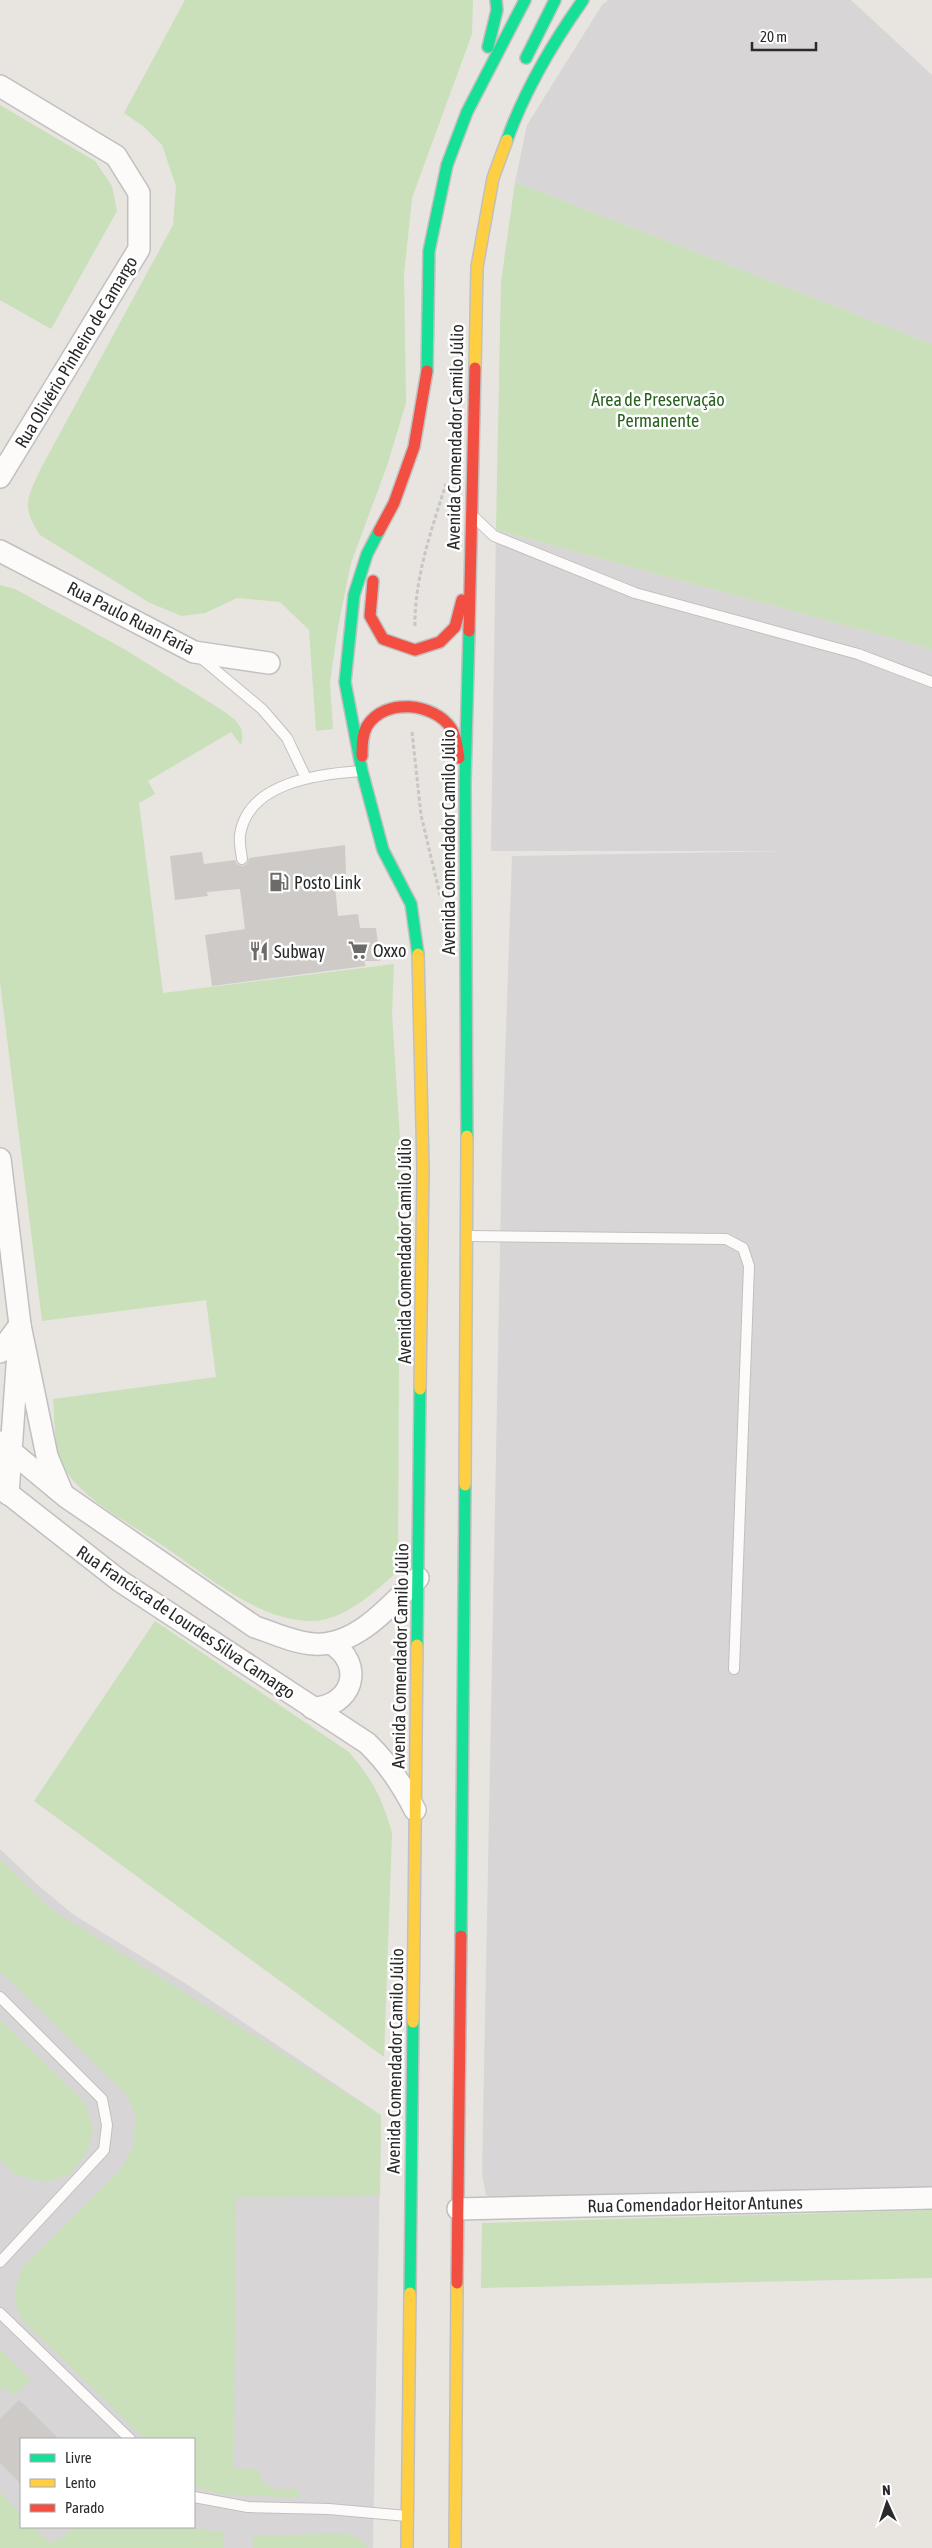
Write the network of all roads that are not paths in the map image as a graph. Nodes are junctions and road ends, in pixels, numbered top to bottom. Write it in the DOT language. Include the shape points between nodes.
graph roads {
  1 [pos="496,0"];
  2 [pos="525,0"];
  3 [pos="555,0"];
  4 [pos="583,0"];
  5 [pos="519,71"];
  6 [pos="0,86"];
  7 [pos="467,112"];
  8 [pos="497,132"];
  9 [pos="486,210"];
  10 [pos="0,477"];
  11 [pos="394,502"];
  12 [pos="469,513"];
  13 [pos="0,551"];
  14 [pos="382,553"];
  15 [pos="469,568"];
  16 [pos="376,570"];
  17 [pos="194,652"];
  18 [pos="269,662"];
  19 [pos="932,682"];
  20 [pos="362,771"];
  21 [pos="306,778"];
  22 [pos="464,783"];
  23 [pos="242,858"];
  24 [pos="0,1159"];
  25 [pos="467,1236"];
  26 [pos="20,1325"];
  27 [pos="0,1352"];
  28 [pos="44,1443"];
  29 [pos="6,1447"];
  30 [pos="40,1476"];
  31 [pos="7,1493"];
  32 [pos="65,1496"];
  33 [pos="418,1578"];
  34 [pos="331,1643"];
  35 [pos="734,1669"];
  36 [pos="312,1708"];
  37 [pos="415,1810"];
  38 [pos="0,1997"];
  39 [pos="932,2198"];
  40 [pos="458,2209"];
  41 [pos="0,2262"];
  42 [pos="0,2313"];
  43 [pos="129,2438"];
  44 [pos="195,2497"];
  45 [pos="407,2516"];
  46 [pos="407,2548"];
  47 [pos="455,2548"];
  1 -- 7 [label="main road" via="494,31"];
  2 -- 7 [label="main road, Avenida Comendador Camilo Júlio"];
  3 -- 5 [label="main road"];
  4 -- 9 [label="main road, Avenida Comendador Camilo Júlio" via="554,41 520,104 493,178"];
  6 -- 10 [label="street, Rua Olivério Pinheiro de Camargo" via="116,156 139,193 141,217 139,249"];
  7 -- 11 [label="main road, Avenida Comendador Camilo Júlio" via="447,165 429,252 427,376 414,448"];
  8 -- 9 [label="main road"];
  9 -- 12 [label="main road, Avenida Comendador Camilo Júlio" via="477,267"];
  11 -- 14 [label="main road"];
  11 -- 20 [label="main road, Avenida Comendador Camilo Júlio" via="367,554 354,595 345,682"];
  12 -- 15 [label="main road, Avenida Comendador Camilo Júlio"];
  12 -- 19 [label="lane" via="494,536 635,593 858,654"];
  13 -- 17 [label="street, Rua Paulo Ruan Faria"];
  15 -- 16 [label="main road" via="455,626 440,642 415,650 383,639 370,616"];
  15 -- 22 [label="main road, Avenida Comendador Camilo Júlio"];
  17 -- 18 [label="street, Rua Paulo Ruan Faria"];
  17 -- 21 [label="lane" via="262,708 287,738"];
  20 -- 21 [label="lane"];
  20 -- 22 [label="main road" via="362,738 372,720 385,711 412,706 438,714 452,728"];
  20 -- 33 [label="main road, Avenida Comendador Camilo Júlio" via="383,850 411,904 419,963 423,1169"];
  21 -- 23 [label="lane" via="280,786 260,800 246,818 240,836"];
  22 -- 25 [label="main road, Avenida Comendador Camilo Júlio"];
  24 -- 26 [label="street"];
  25 -- 35 [label="lane" via="726,1239 743,1248 748,1266"];
  25 -- 40 [label="main road, Avenida Comendador Camilo Júlio"];
  26 -- 27 [label="street"];
  26 -- 28 [label="street"];
  26 -- 29 [label="street"];
  28 -- 30 [label="street" via="44,1464"];
  28 -- 32 [label="street"];
  29 -- 30 [label="street, Rua Francisca de Lourdes Silva Camargo"];
  29 -- 31 [label="street"];
  30 -- 31 [label="street" via="31,1497 22,1500"];
  30 -- 32 [label="street, Rua Francisca de Lourdes Silva Camargo"];
  31 -- 36 [label="street, Rua Francisca de Lourdes Silva Camargo" via="120,1581"];
  32 -- 34 [label="street, Rua Francisca de Lourdes Silva Camargo" via="255,1627 314,1644"];
  33 -- 34 [label="street, Rua Francisca de Lourdes Silva Camargo" via="367,1625"];
  33 -- 37 [label="main road, Avenida Comendador Camilo Júlio"];
  34 -- 36 [label="street, Rua Francisca de Lourdes Silva Camargo" via="347,1656 352,1672 350,1685 344,1695 326,1708"];
  36 -- 37 [label="street, Rua Francisca de Lourdes Silva Camargo" via="367,1742 399,1780"];
  37 -- 45 [label="main road, Avenida Comendador Camilo Júlio"];
  38 -- 41 [label="lane" via="102,2099 107,2125 104,2150"];
  39 -- 40 [label="street, Rua Comendador Heitor Antunes"];
  40 -- 47 [label="main road, Avenida Comendador Camilo Júlio"];
  42 -- 43 [label="lane"];
  44 -- 45 [label="lane" via="248,2507 329,2509"];
  45 -- 46 [label="main road, Avenida Comendador Camilo Júlio"];
}
